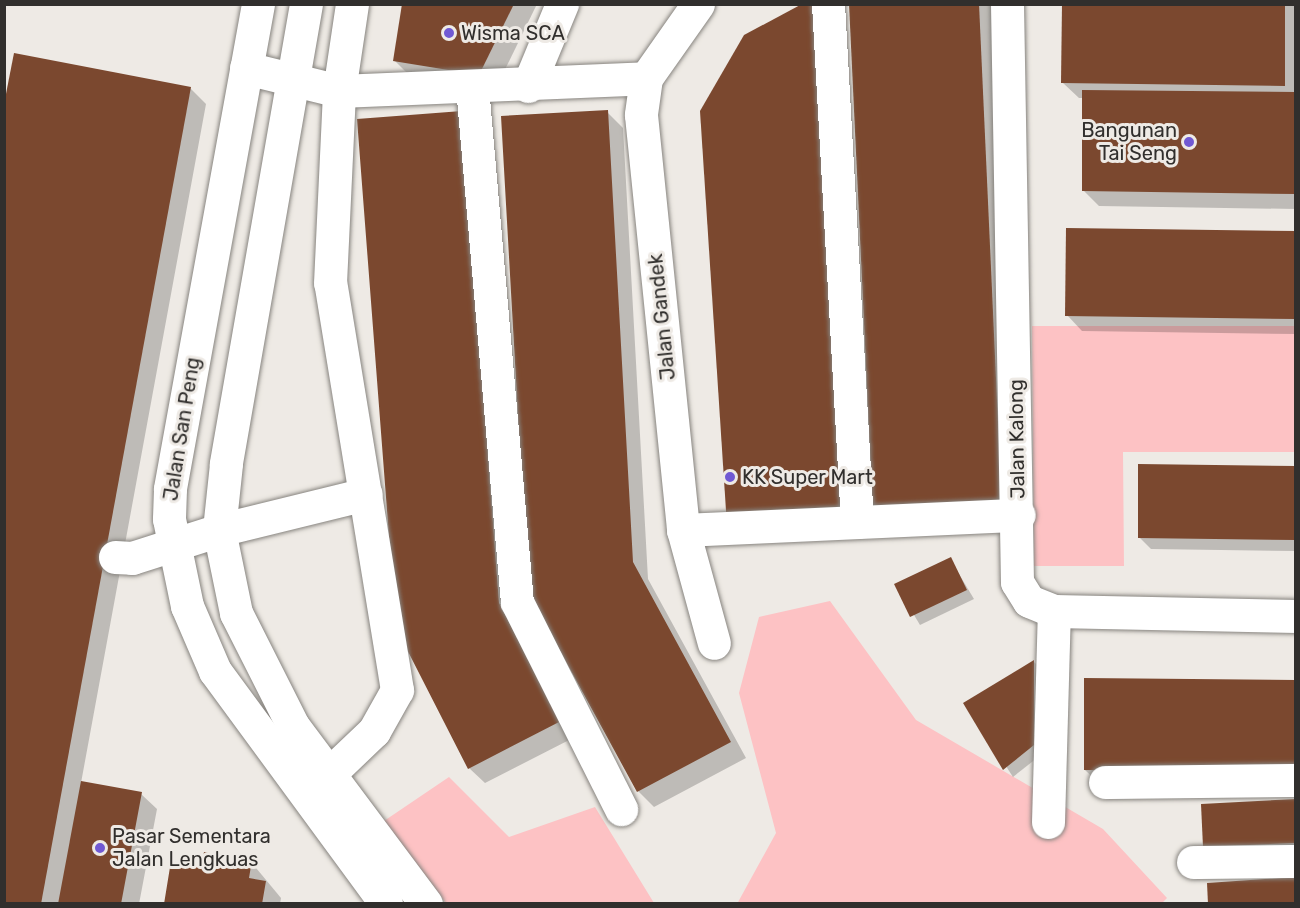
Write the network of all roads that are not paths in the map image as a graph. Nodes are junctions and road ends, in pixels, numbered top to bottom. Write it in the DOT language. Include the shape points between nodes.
graph roads {
  1 [pos="258,4"];
  2 [pos="306,4"];
  3 [pos="352,4"];
  4 [pos="562,4"];
  5 [pos="698,4"];
  6 [pos="828,4"];
  7 [pos="1007,4"];
  8 [pos="246,68"];
  9 [pos="646,78"];
  10 [pos="296,79"];
  11 [pos="528,86"];
  12 [pos="472,87"];
  13 [pos="339,91"];
  14 [pos="366,494"];
  15 [pos="1019,515"];
  16 [pos="857,522"];
  17 [pos="219,530"];
  18 [pos="683,530"];
  19 [pos="173,543"];
  20 [pos="115,557"];
  21 [pos="1054,611"];
  22 [pos="1296,616"];
  23 [pos="714,643"];
  24 [pos="330,773"];
  25 [pos="1296,780"];
  26 [pos="1105,782"];
  27 [pos="621,810"];
  28 [pos="1048,822"];
  29 [pos="1296,861"];
  30 [pos="1192,862"];
  31 [pos="386,903"];
  32 [pos="426,903"];
  1 -- 8 [label="street, Jalan San Peng"];
  2 -- 10 [label="street"];
  3 -- 13 [label="street"];
  4 -- 11 [label="street"];
  5 -- 9 [label="street, Jalan Gandek"];
  6 -- 16 [label="street"];
  7 -- 15 [label="street, Jalan Kalong"];
  8 -- 10 [label="street"];
  8 -- 19 [label="street, Jalan San Peng" via="170,489"];
  9 -- 11 [label="street"];
  9 -- 18 [label="street, Jalan Gandek" via="641,115"];
  10 -- 13 [label="street"];
  10 -- 17 [label="street" via="226,464"];
  11 -- 12 [label="street"];
  12 -- 13 [label="street"];
  12 -- 27 [label="street" via="517,602"];
  13 -- 14 [label="street" via="330,283"];
  14 -- 17 [label="street"];
  14 -- 24 [label="street" via="398,690 374,731"];
  15 -- 16 [label="street"];
  15 -- 21 [label="street, Jalan Kalong" via="1017,582 1029,601"];
  16 -- 18 [label="street"];
  17 -- 19 [label="street"];
  17 -- 24 [label="street" via="236,613 293,726"];
  18 -- 23 [label="street, Jalan Gandek"];
  19 -- 20 [label="street" via="132,558"];
  19 -- 31 [label="street, Jalan San Peng" via="188,606 215,671"];
  21 -- 22 [label="street, Jalan Kalong"];
  21 -- 28 [label="street"];
  24 -- 32 [label="street"];
  25 -- 26 [label="street"];
  29 -- 30 [label="street"];
}
